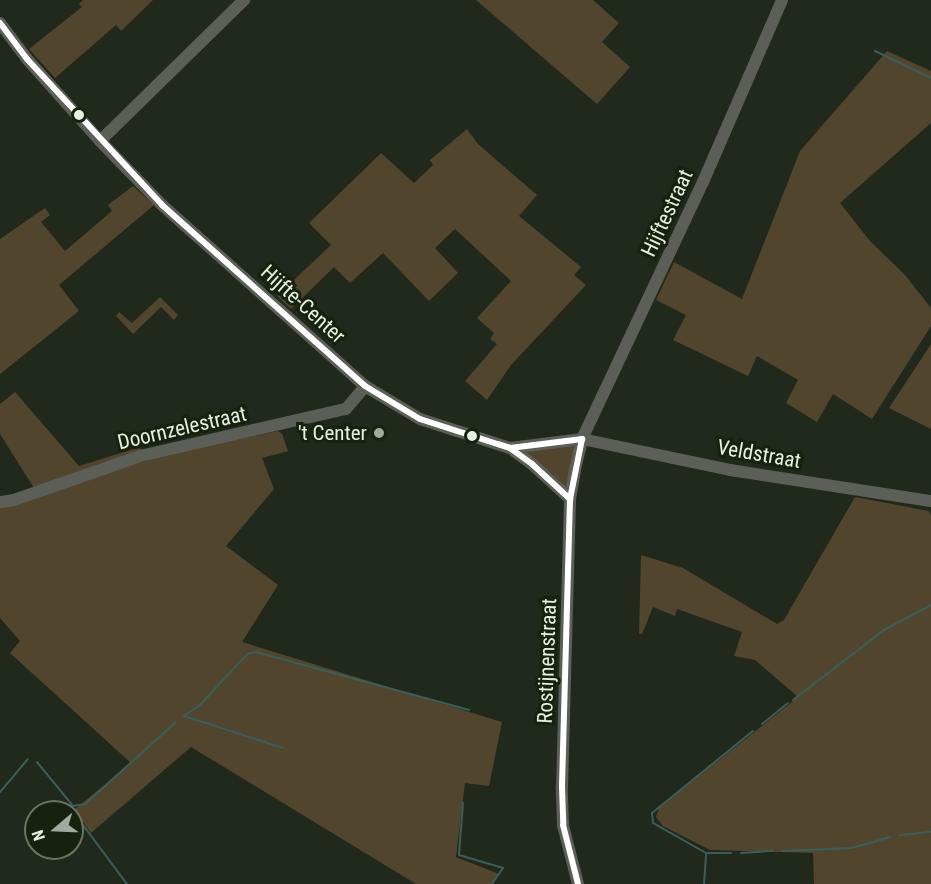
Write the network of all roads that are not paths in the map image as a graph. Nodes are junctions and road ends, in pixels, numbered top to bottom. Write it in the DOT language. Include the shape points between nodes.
graph roads {
  1 [pos="244,0"];
  2 [pos="782,0"];
  3 [pos="0,23"];
  4 [pos="100,141"];
  5 [pos="365,386"];
  6 [pos="582,440"];
  7 [pos="510,448"];
  8 [pos="570,499"];
  9 [pos="931,501"];
  10 [pos="0,502"];
  11 [pos="578,884"];
  1 -- 4 [label="street"];
  2 -- 6 [label="street, Hijftestraat" via="703,182"];
  3 -- 4 [label="street, Hijfte-Center"];
  4 -- 5 [label="street, Hijfte-Center" via="162,205"];
  5 -- 7 [label="street, Hijfte-Center" via="420,419"];
  5 -- 10 [label="street, Doornzelestraat" via="346,409 140,456"];
  6 -- 7 [label="street, Hijfte-Center"];
  6 -- 8 [label="street, Rostijnenstraat"];
  6 -- 9 [label="street, Veldstraat" via="730,470"];
  7 -- 8 [label="street, Hijfte-Center"];
  8 -- 11 [label="street, Rostijnenstraat" via="562,787 563,825"];
}
